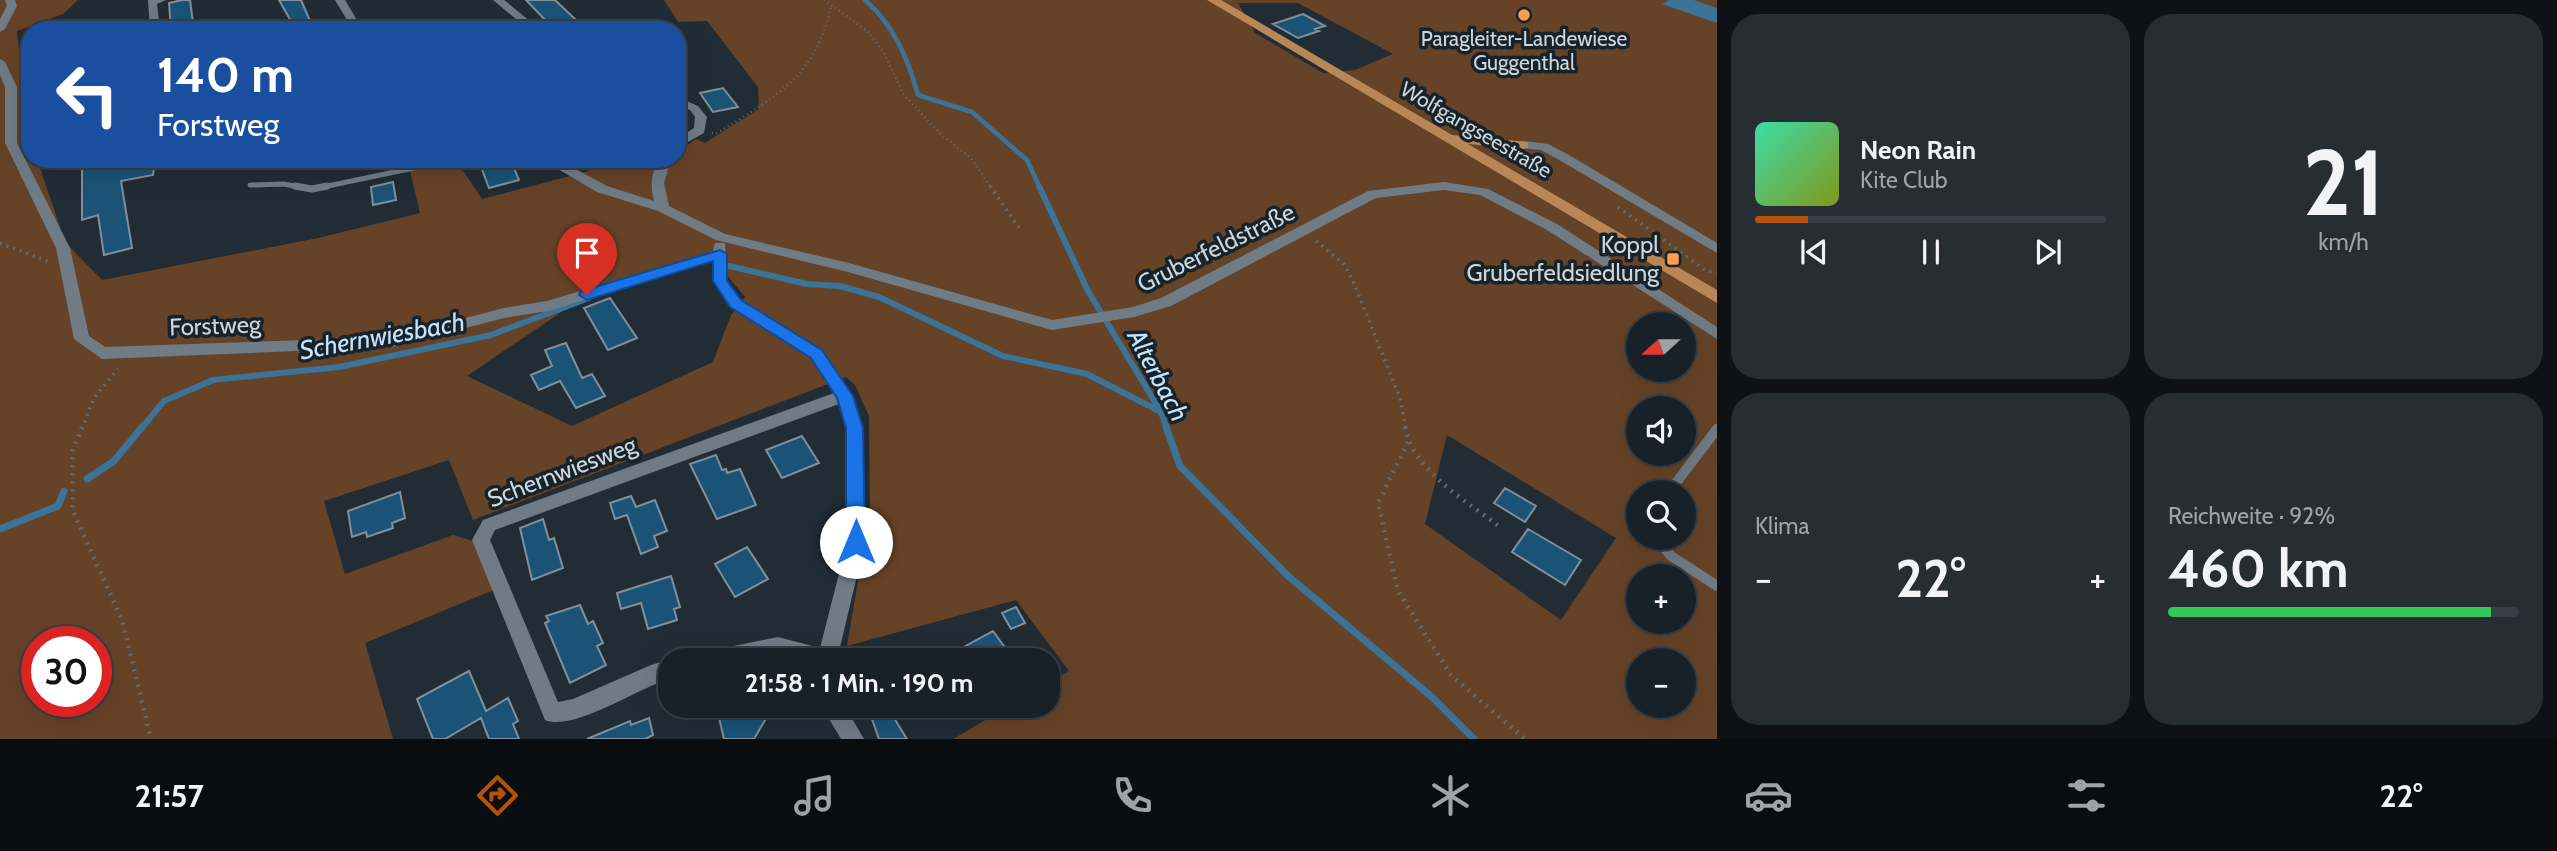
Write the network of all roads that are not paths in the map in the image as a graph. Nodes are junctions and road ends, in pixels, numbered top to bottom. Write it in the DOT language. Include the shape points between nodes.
graph roads {
  1 [pos="10,0"];
  2 [pos="161,0"];
  3 [pos="340,0"];
  4 [pos="498,0"];
  5 [pos="1213,0"];
  6 [pos="154,21"];
  7 [pos="353,21"];
  8 [pos="525,21"];
  9 [pos="0,29"];
  10 [pos="0,62"];
  11 [pos="686,104"];
  12 [pos="1443,135"];
  13 [pos="686,139"];
  14 [pos="1523,145"];
  15 [pos="21,163"];
  16 [pos="24,168"];
  17 [pos="414,168"];
  18 [pos="564,168"];
  19 [pos="660,168"];
  20 [pos="1522,182"];
  21 [pos="250,185"];
  22 [pos="663,208"];
  23 [pos="720,246"];
  24 [pos="1717,249"];
  25 [pos="1717,297"];
  26 [pos="1717,334"];
  27 [pos="844,396"];
  28 [pos="1717,429"];
  29 [pos="1678,480"];
  30 [pos="1666,550"];
  31 [pos="1717,586"];
  32 [pos="830,648"];
  33 [pos="658,674"];
  34 [pos="840,718"];
  35 [pos="853,739"];
  1 -- 9 [label="street" via="12,6"];
  2 -- 6 [label="street" via="152,2"];
  3 -- 7 [label="street"];
  4 -- 8 [label="street"];
  5 -- 12 [label="main road, Wolfgangseestraße"];
  10 -- 15 [label="street, Forstweg" via="11,87 11,143"];
  11 -- 13 [label="street" via="701,117 700,130"];
  12 -- 14 [label="main road"];
  12 -- 20 [label="main road, Wolfgangseestraße"];
  14 -- 20 [label="main road" via="1514,155"];
  14 -- 24 [label="street" via="1544,147 1565,158"];
  16 -- 23 [label="street, Forstweg" via="64,248 82,340 102,353 391,342 548,306"];
  17 -- 21 [label="lane" via="312,189"];
  18 -- 22 [label="street, Gruberfeldstraße" via="602,188"];
  19 -- 22 [label="street" via="656,183"];
  20 -- 25 [label="main road, Wolfgangseestraße"];
  22 -- 23 [label="street, Gruberfeldstraße"];
  23 -- 26 [label="street, Gruberfeldstraße" via="849,268 1052,325 1166,302 1373,194 1444,186 1483,192 1552,227"];
  23 -- 27 [label="street" via="720,281 736,303 817,354"];
  27 -- 32 [label="street" via="855,428 856,542"];
  27 -- 33 [label="street, Schernwiesweg" via="489,525 481,540 552,713 574,709"];
  28 -- 29 [label="lane"];
  30 -- 31 [label="lane"];
  34 -- 35 [label="street"];
}
